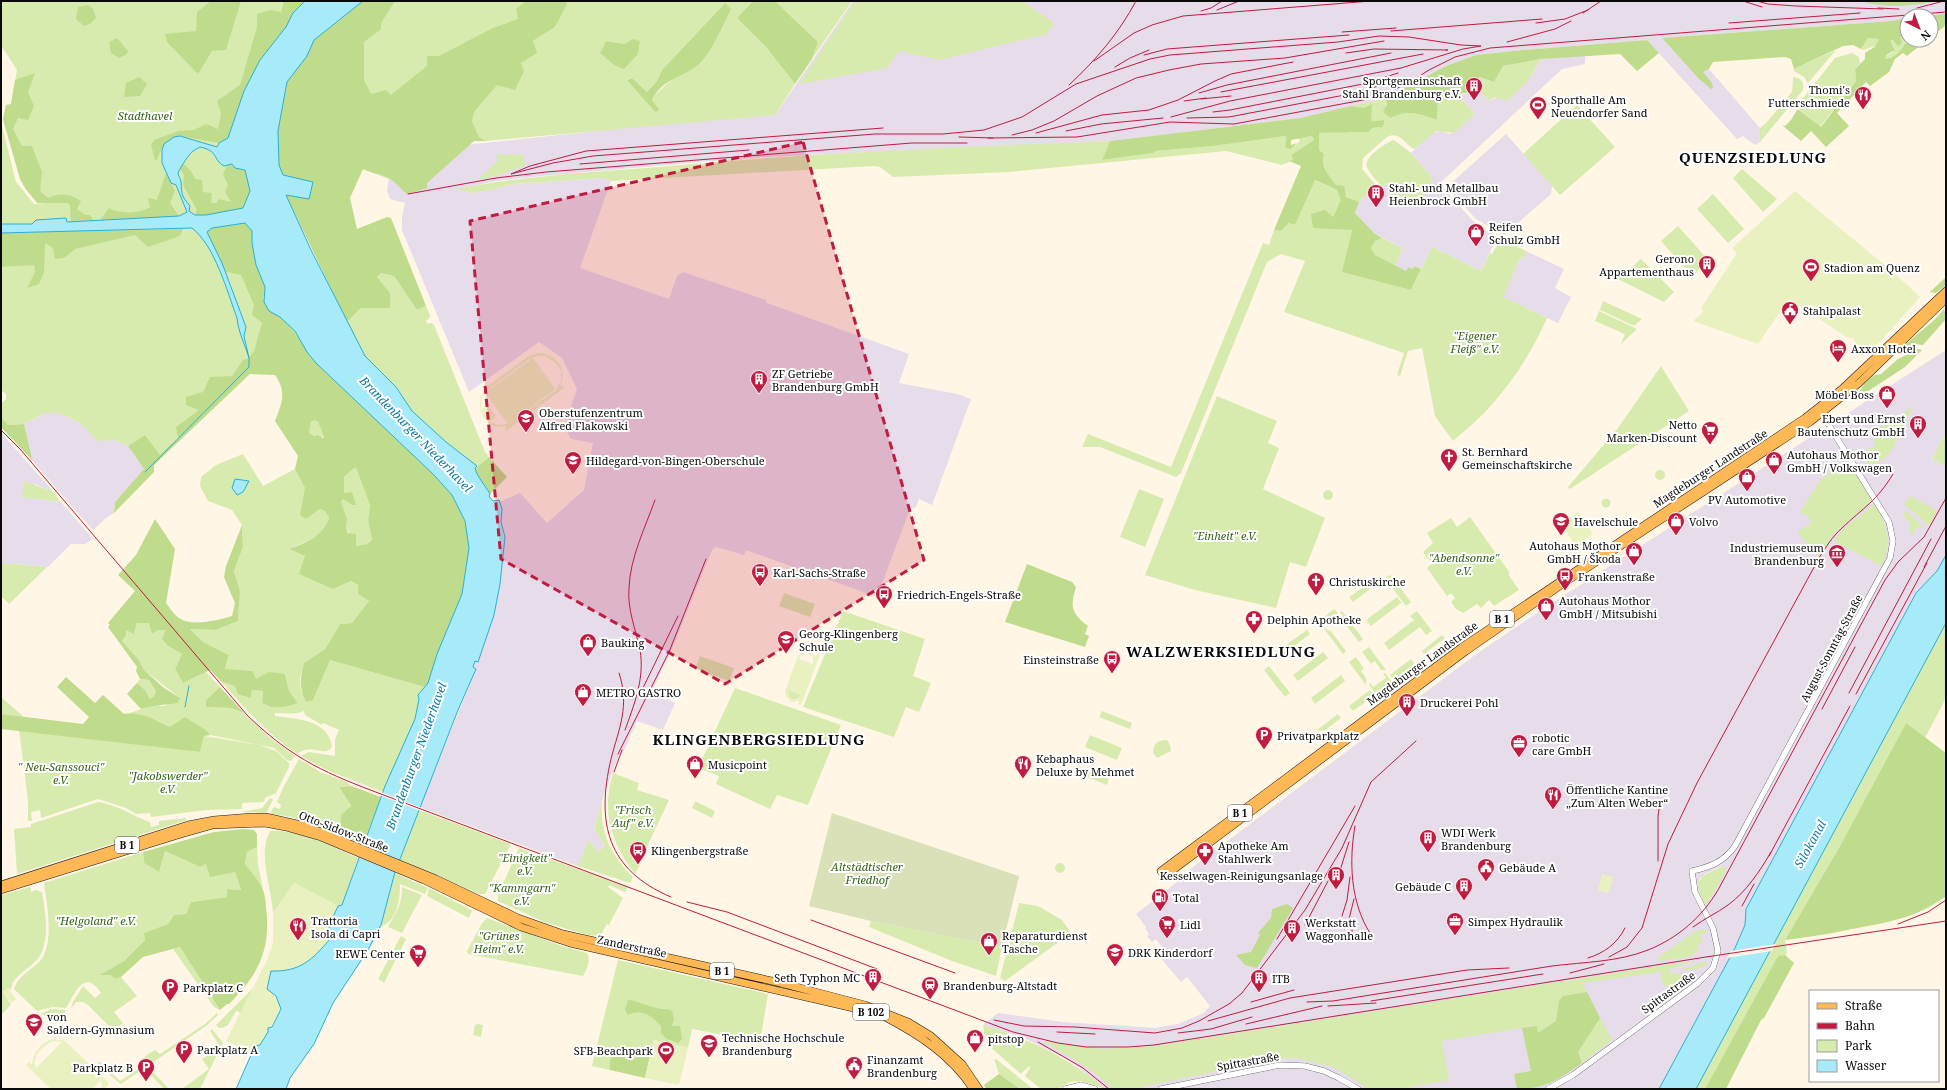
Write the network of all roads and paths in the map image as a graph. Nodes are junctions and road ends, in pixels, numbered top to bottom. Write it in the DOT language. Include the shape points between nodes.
graph roads {
  1 [pos="1946,291"];
  2 [pos="1946,299"];
  3 [pos="1820,411"];
  4 [pos="354,848"];
  5 [pos="1692,871"];
  6 [pos="1163,873"];
  7 [pos="1,885"];
  8 [pos="1,890"];
  9 [pos="486,907"];
  10 [pos="780,987"];
  11 [pos="826,1000"];
  12 [pos="973,1089"];
  13 [pos="979,1089"];
  14 [pos="1065,1089"];
  15 [pos="1094,1089"];
  16 [pos="1161,1089"];
  17 [pos="1358,1089"];
  18 [pos="1548,1089"];
  1 -- 3 [label="main road, Magdeburger Landstraße / B 1"];
  2 -- 3 [label="main road, Magdeburger Landstraße / B 1" via="1859,383"];
  3 -- 5 [label="street, August-Sonntag-Straße" via="1886,515 1892,536 1891,552 1877,583 1735,846 1720,861"];
  3 -- 6 [label="main road, Magdeburger Landstraße / B 1" via="1466,651"];
  4 -- 7 [label="main road, Otto-Sidow-Straße / B 1" via="312,828 286,821 251,817 214,820 188,825"];
  4 -- 8 [label="main road, Otto-Sidow-Straße / B 1" via="286,827 251,823 219,824"];
  4 -- 9 [label="main road, Otto-Sidow-Straße / B 1"];
  5 -- 18 [label="street, Spittastraße" via="1697,898 1715,933 1718,951 1713,968 1698,983 1573,1075"];
  9 -- 10 [label="main road, Zanderstraße / B 1" via="521,926 570,943 599,947"];
  10 -- 11 [label="main road, Zanderstraße / B 1"];
  10 -- 13 [label="main road, Zanderstraße / B 1" via="834,996 883,1011 908,1022 934,1039 962,1064"];
  11 -- 12 [label="main road, Zanderstraße / B 102" via="881,1015 912,1031 949,1060"];
  14 -- 15 [label="street" via="1081,1085"];
  16 -- 17 [label="street, Spittastraße" via="1280,1065 1305,1066 1324,1071"];
}
